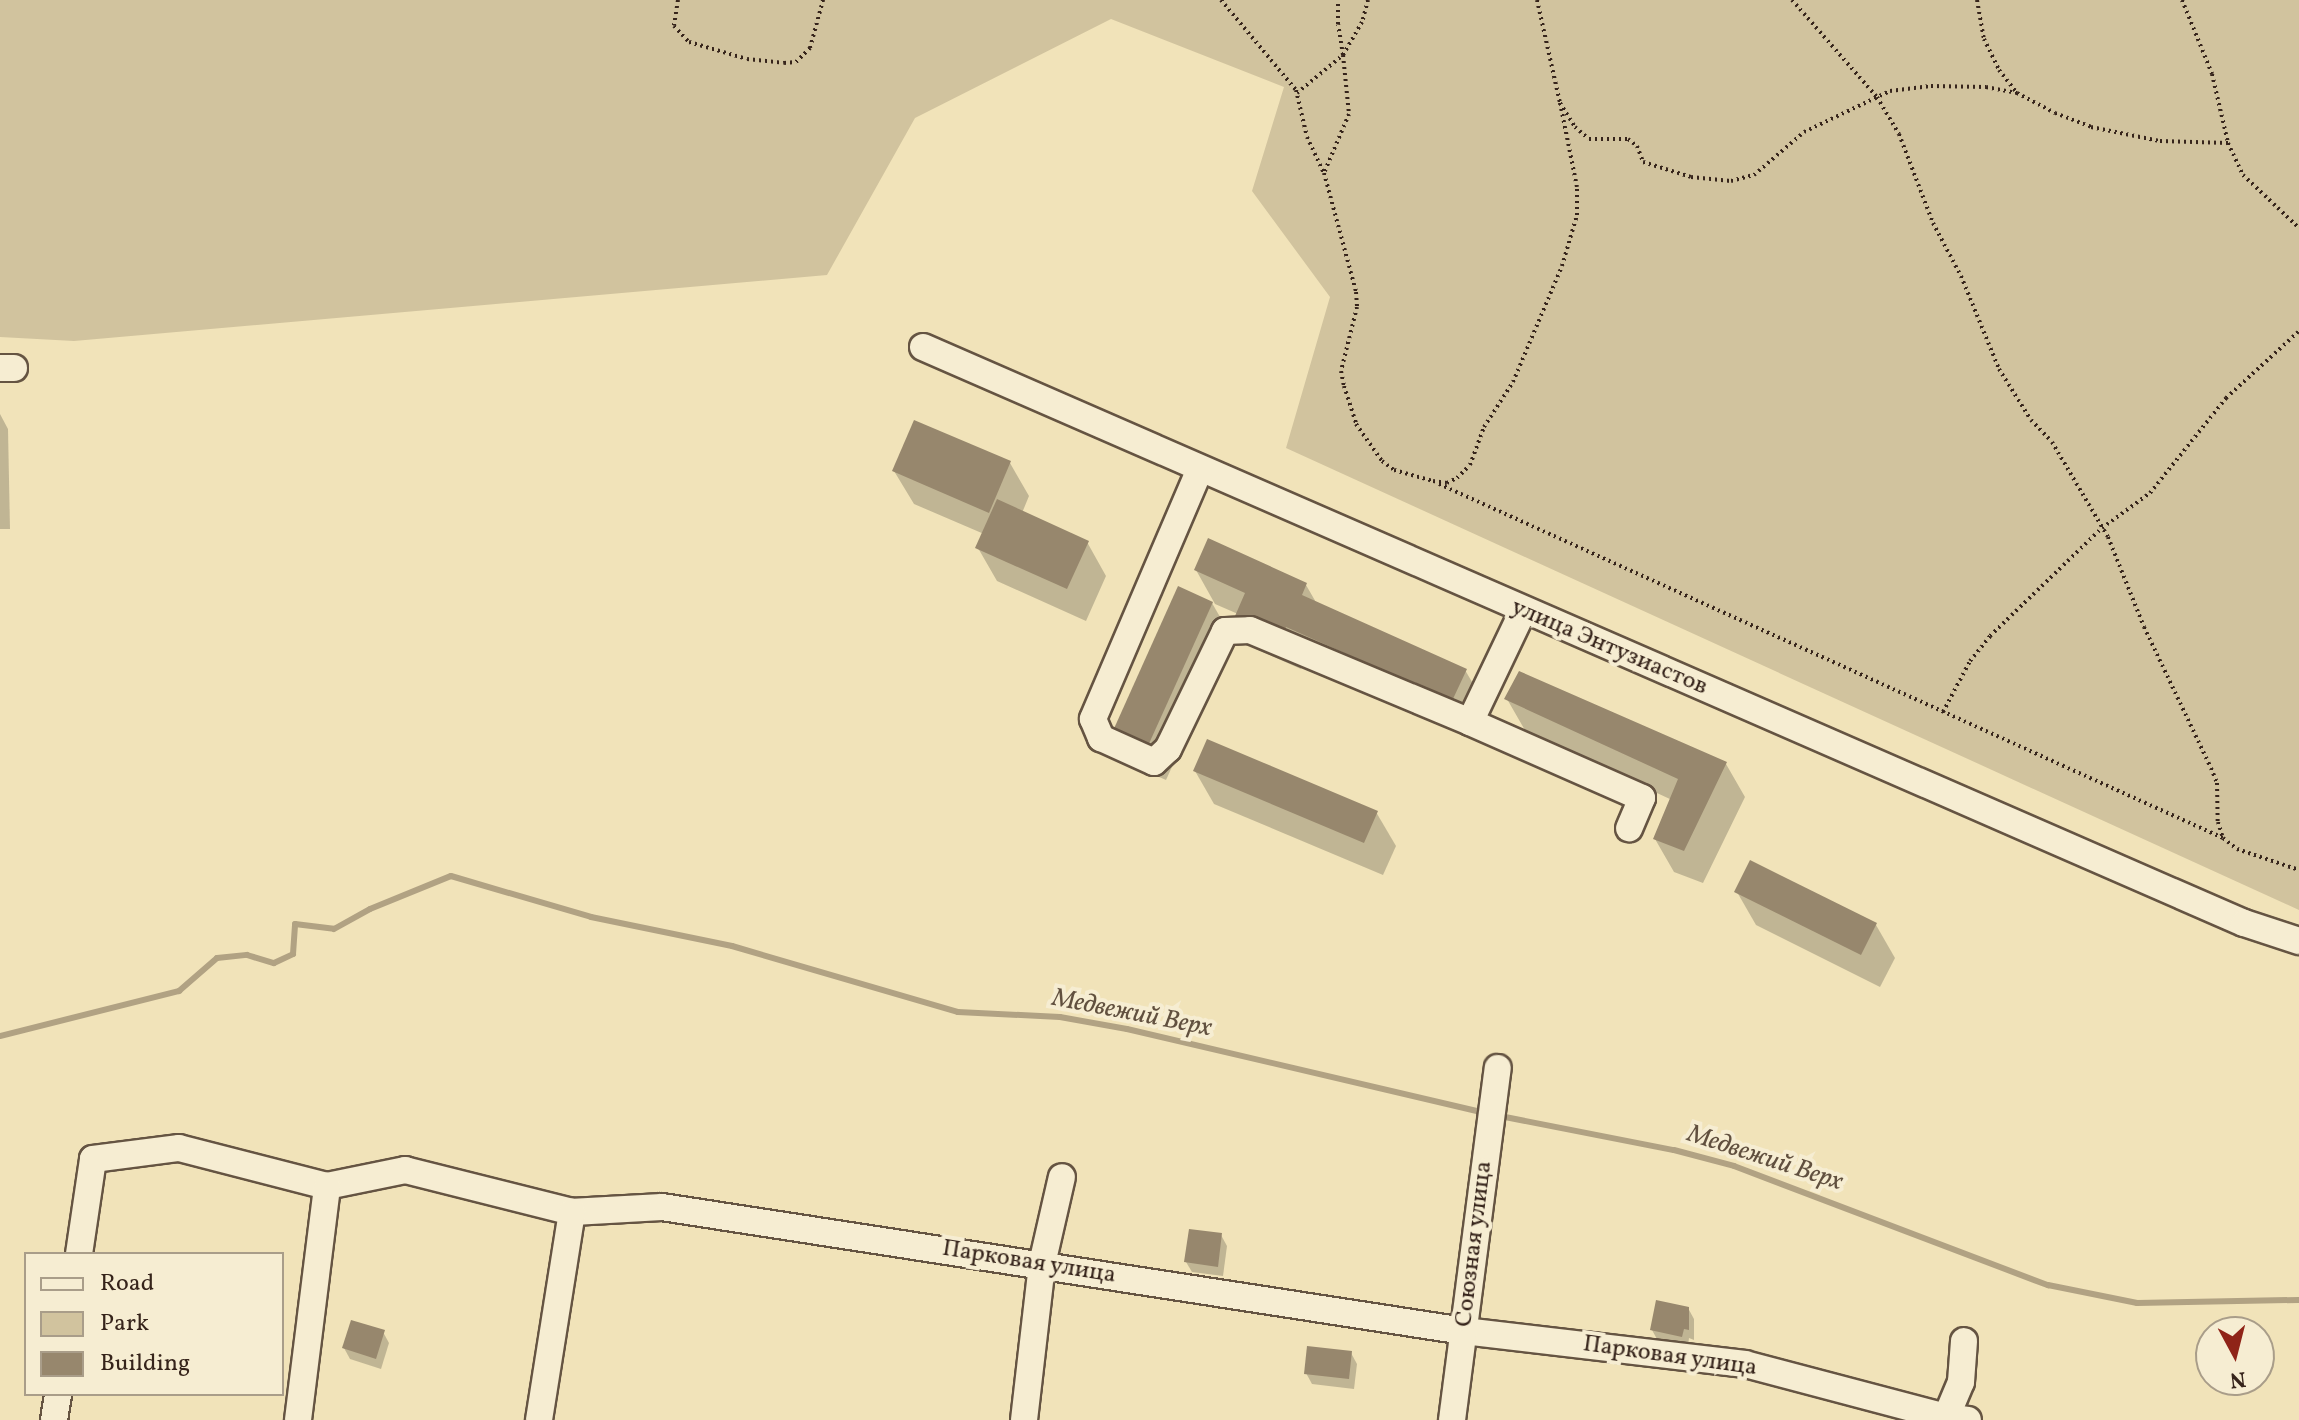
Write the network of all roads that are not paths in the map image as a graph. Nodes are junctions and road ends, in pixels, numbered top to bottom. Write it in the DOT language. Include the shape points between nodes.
graph roads {
  1 [pos="923,347"];
  2 [pos="1200,469"];
  3 [pos="1523,611"];
  4 [pos="1470,722"];
  5 [pos="1629,828"];
  6 [pos="2299,941"];
  7 [pos="1498,1068"];
  8 [pos="1062,1177"];
  9 [pos="327,1186"];
  10 [pos="572,1212"];
  11 [pos="79,1252"];
  12 [pos="1042,1264"];
  13 [pos="1464,1331"];
  14 [pos="1964,1341"];
  15 [pos="58,1396"];
  16 [pos="1953,1419"];
  17 [pos="54,1420"];
  18 [pos="298,1420"];
  19 [pos="539,1420"];
  20 [pos="1024,1420"];
  21 [pos="1452,1420"];
  1 -- 2 [label="street, улица Энтузиастов"];
  2 -- 3 [label="street, улица Энтузиастов"];
  2 -- 4 [label="street" via="1093,719 1101,738 1154,762 1168,749 1225,631 1250,630"];
  3 -- 4 [label="street"];
  3 -- 6 [label="street, улица Энтузиастов" via="2244,923"];
  4 -- 5 [label="street" via="1642,798"];
  7 -- 13 [label="street, Союзная улица"];
  8 -- 12 [label="street"];
  9 -- 10 [label="street, Парковая улица" via="405,1170"];
  9 -- 11 [label="street, Парковая улица" via="179,1148 93,1159"];
  9 -- 18 [label="street"];
  10 -- 12 [label="street, Парковая улица" via="662,1207"];
  10 -- 19 [label="street"];
  12 -- 13 [label="street, Парковая улица"];
  12 -- 20 [label="street"];
  13 -- 16 [label="street, Парковая улица" via="1745,1364"];
  13 -- 21 [label="street, Союзная улица"];
  14 -- 16 [label="street"];
  15 -- 17 [label="street"];
}
